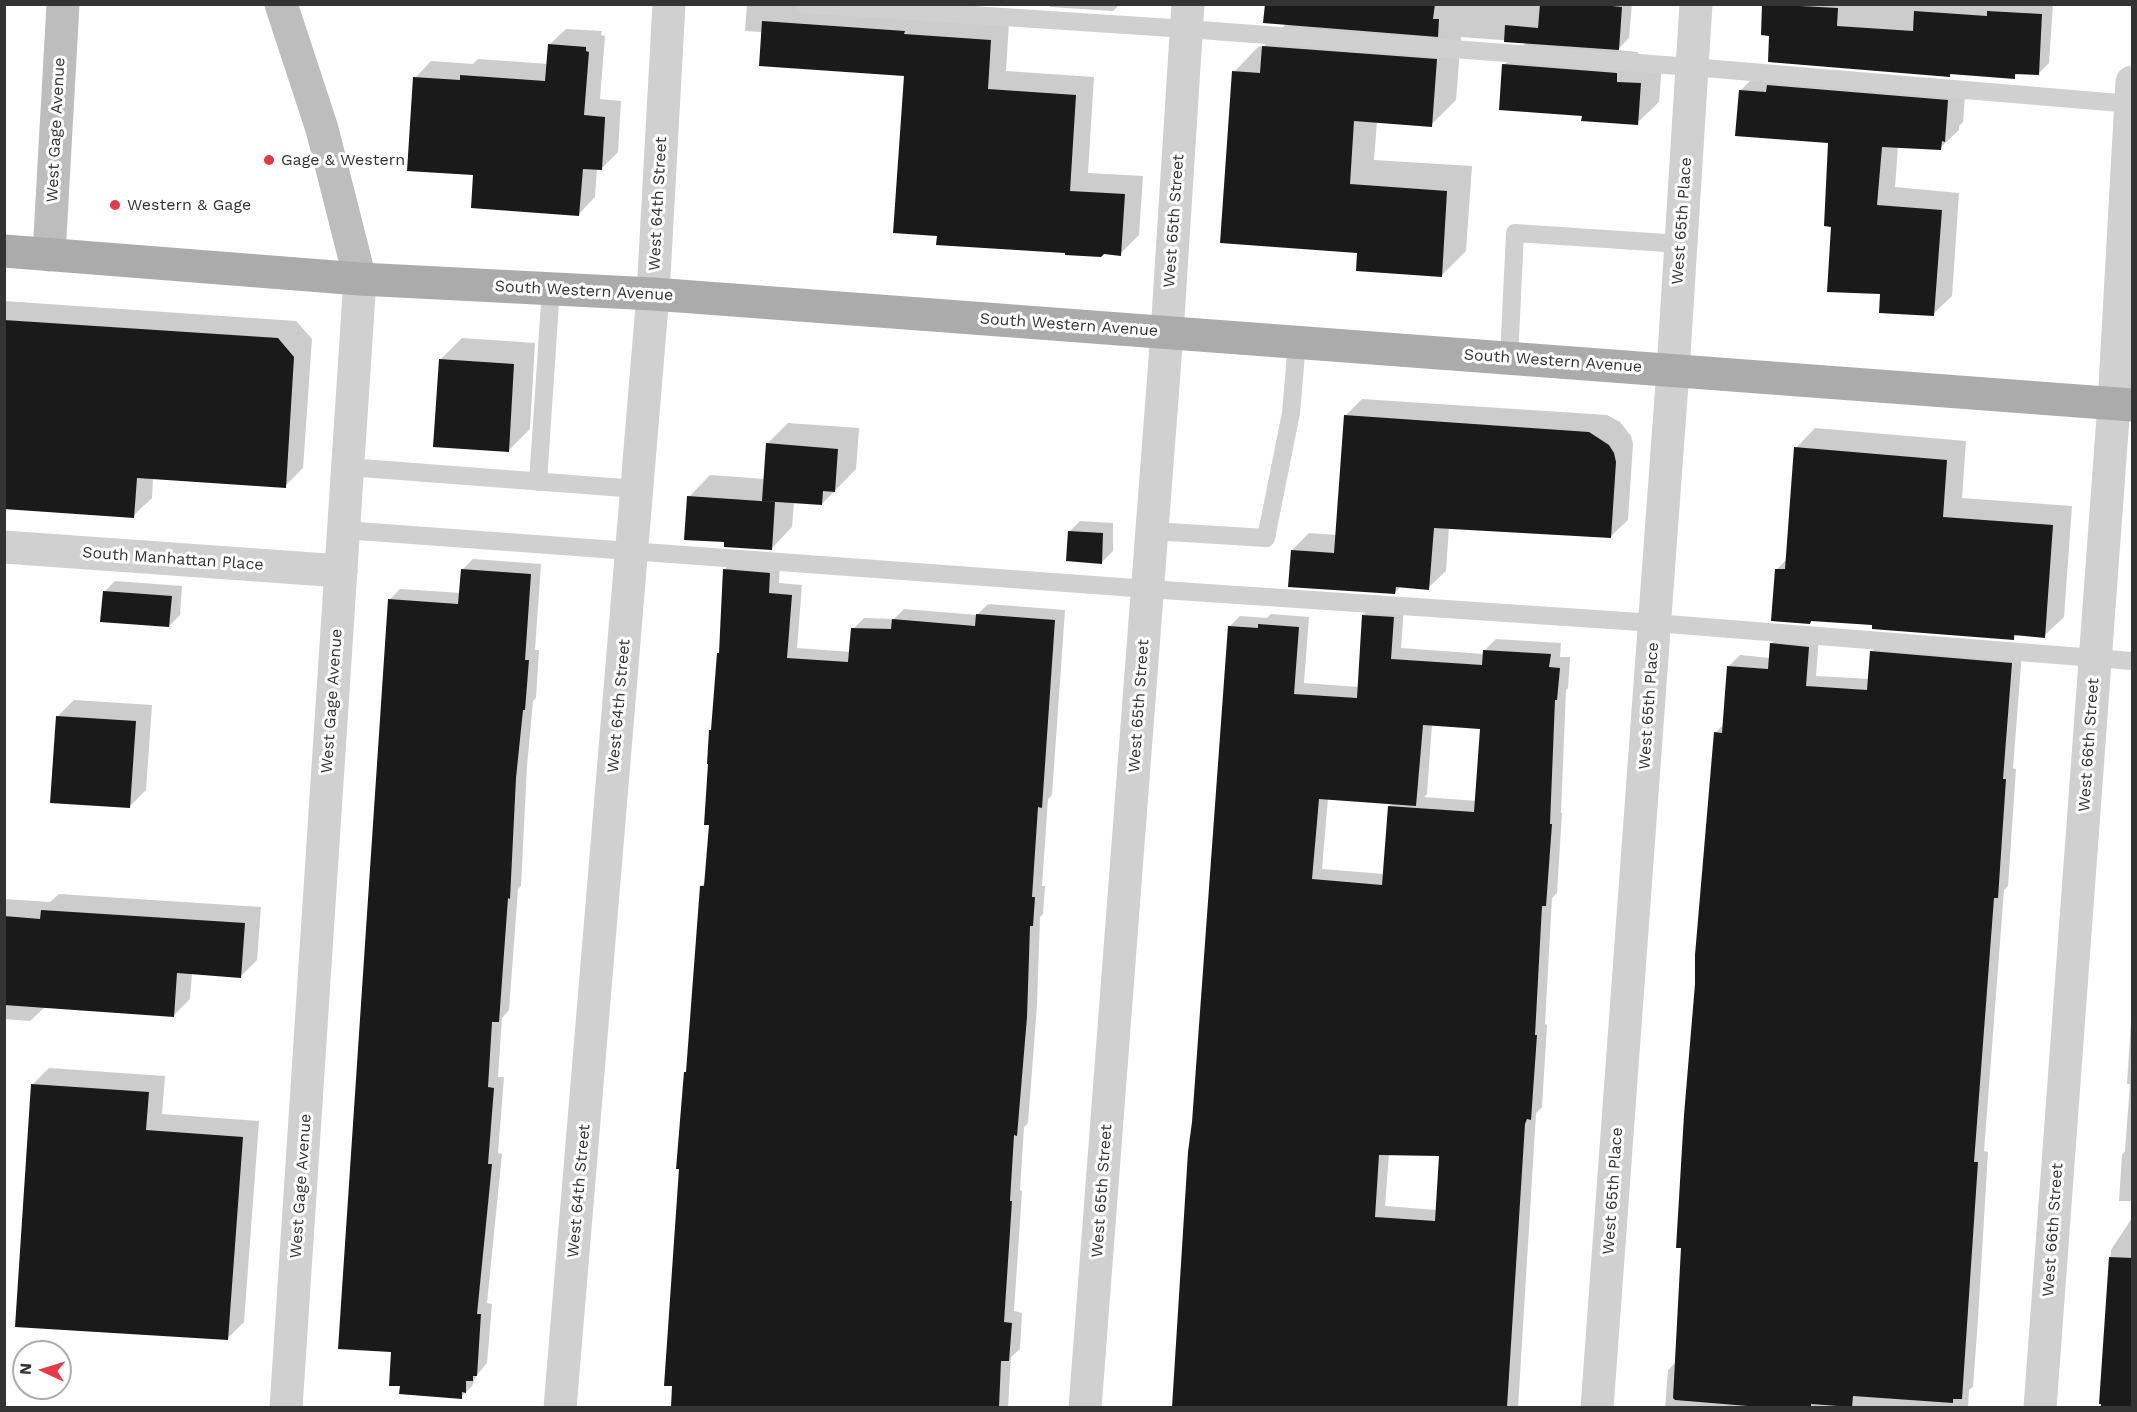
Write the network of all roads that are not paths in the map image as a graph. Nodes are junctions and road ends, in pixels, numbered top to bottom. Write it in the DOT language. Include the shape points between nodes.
graph roads {
  1 [pos="63,4"];
  2 [pos="281,4"];
  3 [pos="669,4"];
  4 [pos="805,4"];
  5 [pos="1696,4"];
  6 [pos="1187,17"];
  7 [pos="1692,67"];
  8 [pos="2132,97"];
  9 [pos="1681,244"];
  10 [pos="4,251"];
  11 [pos="49,255"];
  12 [pos="360,279"];
  13 [pos="550,288"];
  14 [pos="653,294"];
  15 [pos="1167,333"];
  16 [pos="1297,342"];
  17 [pos="1509,358"];
  18 [pos="1673,370"];
  19 [pos="2123,405"];
  20 [pos="348,467"];
  21 [pos="538,482"];
  22 [pos="637,489"];
  23 [pos="344,530"];
  24 [pos="1152,531"];
  25 [pos="4,547"];
  26 [pos="632,550"];
  27 [pos="341,571"];
  28 [pos="1148,589"];
  29 [pos="1655,623"];
  30 [pos="2095,658"];
  31 [pos="2133,661"];
  32 [pos="286,1407"];
  33 [pos="560,1407"];
  34 [pos="1085,1407"];
  35 [pos="1597,1407"];
  36 [pos="2040,1407"];
  1 -- 11 [label="main road, West Gage Avenue"];
  2 -- 12 [label="main road, West Gage Avenue" via="322,129"];
  3 -- 14 [label="street, West 64th Street"];
  4 -- 6 [label="lane"];
  5 -- 7 [label="street, West 65th Place"];
  6 -- 7 [label="lane"];
  6 -- 15 [label="street, West 65th Street"];
  7 -- 8 [label="lane"];
  7 -- 9 [label="street, West 65th Place"];
  8 -- 19 [label="street, West 66th Street"];
  9 -- 17 [label="lane" via="1515,233"];
  9 -- 18 [label="street, West 65th Place"];
  10 -- 11 [label="main road, South Western Avenue"];
  11 -- 12 [label="main road, South Western Avenue"];
  12 -- 13 [label="main road, South Western Avenue"];
  12 -- 20 [label="street, West Gage Avenue"];
  13 -- 14 [label="main road, South Western Avenue"];
  13 -- 21 [label="lane"];
  14 -- 15 [label="main road, South Western Avenue"];
  14 -- 22 [label="street, West 64th Street"];
  15 -- 16 [label="main road, South Western Avenue"];
  15 -- 24 [label="street, West 65th Street"];
  16 -- 17 [label="main road, South Western Avenue"];
  16 -- 24 [label="lane" via="1291,413 1266,538"];
  17 -- 18 [label="main road, South Western Avenue"];
  18 -- 19 [label="main road, South Western Avenue"];
  18 -- 29 [label="street, West 65th Place"];
  19 -- 30 [label="street, West 66th Street"];
  20 -- 21 [label="lane"];
  20 -- 23 [label="street, West Gage Avenue"];
  21 -- 22 [label="lane"];
  22 -- 26 [label="street, West 64th Street"];
  23 -- 26 [label="lane"];
  23 -- 27 [label="street, West Gage Avenue"];
  24 -- 28 [label="street, West 65th Street"];
  25 -- 27 [label="street, South Manhattan Place"];
  26 -- 28 [label="lane"];
  26 -- 33 [label="street, West 64th Street"];
  27 -- 32 [label="street, West Gage Avenue"];
  28 -- 29 [label="lane"];
  28 -- 34 [label="street, West 65th Street"];
  29 -- 30 [label="lane"];
  29 -- 35 [label="street, West 65th Place"];
  30 -- 31 [label="lane"];
  30 -- 36 [label="street, West 66th Street"];
}
